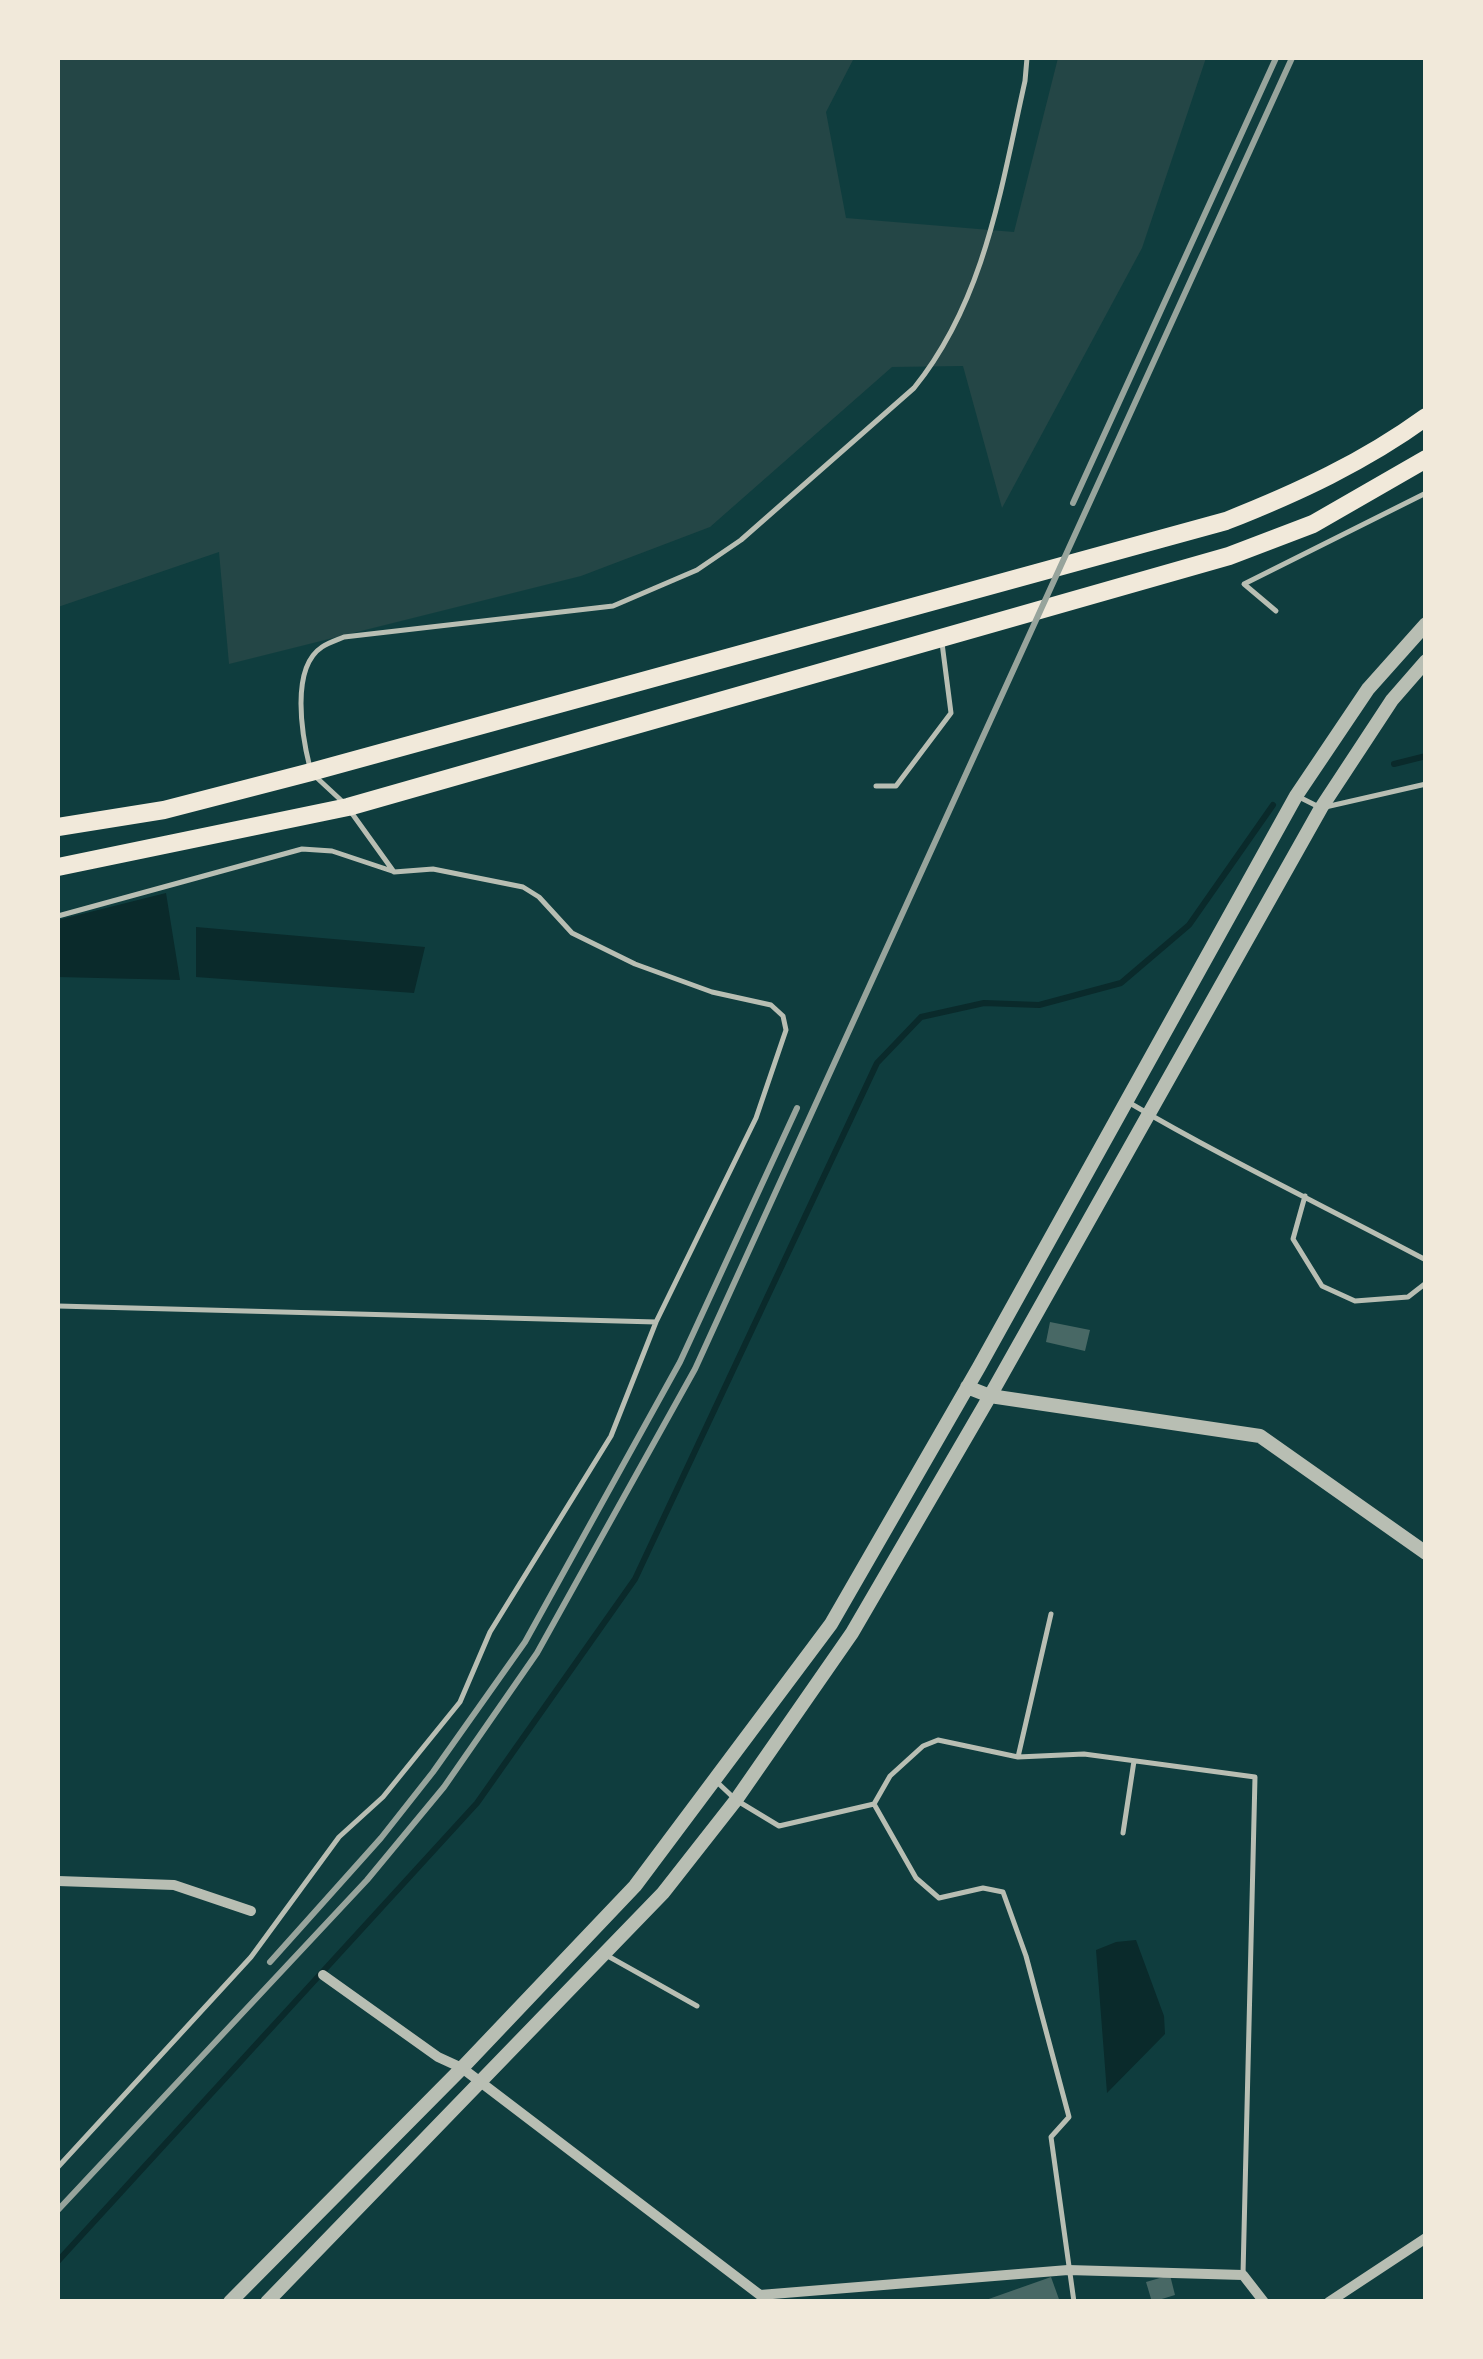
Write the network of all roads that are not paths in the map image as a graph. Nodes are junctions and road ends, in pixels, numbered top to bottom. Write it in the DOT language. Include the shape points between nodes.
graph roads {
  1 [pos="1027,58"];
  2 [pos="1426,417"];
  3 [pos="1426,459"];
  4 [pos="1426,493"];
  5 [pos="1276,611"];
  6 [pos="1426,624"];
  7 [pos="941,640"];
  8 [pos="1426,661"];
  9 [pos="311,772"];
  10 [pos="1426,784"];
  11 [pos="876,786"];
  12 [pos="1296,796"];
  13 [pos="348,807"];
  14 [pos="1320,808"];
  15 [pos="58,828"];
  16 [pos="58,867"];
  17 [pos="394,872"];
  18 [pos="58,916"];
  19 [pos="1126,1100"];
  20 [pos="1147,1113"];
  21 [pos="1305,1196"];
  22 [pos="1426,1260"];
  23 [pos="1426,1283"];
  24 [pos="58,1306"];
  25 [pos="656,1322"];
  26 [pos="967,1387"];
  27 [pos="990,1396"];
  28 [pos="1426,1553"];
  29 [pos="1051,1614"];
  30 [pos="1018,1756"];
  31 [pos="1134,1761"];
  32 [pos="716,1780"];
  33 [pos="736,1800"];
  34 [pos="874,1804"];
  35 [pos="1123,1833"];
  36 [pos="58,1881"];
  37 [pos="251,1910"];
  38 [pos="604,1954"];
  39 [pos="324,1975"];
  40 [pos="696,2006"];
  41 [pos="462,2068"];
  42 [pos="479,2083"];
  43 [pos="58,2166"];
  44 [pos="1426,2238"];
  45 [pos="1068,2270"];
  46 [pos="1243,2275"];
  47 [pos="764,2298"];
  48 [pos="230,2302"];
  49 [pos="267,2302"];
  50 [pos="1074,2302"];
  51 [pos="1264,2302"];
  52 [pos="1329,2302"];
  1 -- 9 [label="lane" via="986,252 938,359 914,388 741,540 646,593 614,606 344,637 320,648 302,679 302,734"];
  2 -- 9 [label="main road" via="1295,494 1226,520"];
  3 -- 7 [label="main road" via="1313,524 1229,556"];
  4 -- 5 [label="lane" via="1244,584"];
  6 -- 12 [label="street" via="1368,689"];
  7 -- 11 [label="lane" via="951,713 896,786"];
  7 -- 13 [label="main road"];
  8 -- 14 [label="street"];
  9 -- 13 [label="lane"];
  9 -- 15 [label="main road" via="164,810"];
  10 -- 14 [label="lane"];
  12 -- 14 [label="lane"];
  12 -- 19 [label="street"];
  13 -- 16 [label="main road"];
  13 -- 17 [label="lane"];
  14 -- 20 [label="street"];
  17 -- 18 [label="lane" via="332,851 302,849"];
  17 -- 25 [label="lane" via="433,869 523,887 572,933 634,964 771,1005 783,1016 786,1030 756,1118"];
  19 -- 20 [label="lane"];
  19 -- 26 [label="street"];
  20 -- 21 [label="lane"];
  20 -- 27 [label="street"];
  21 -- 22 [label="lane"];
  21 -- 23 [label="lane" via="1294,1239 1322,1286 1355,1301 1408,1297"];
  24 -- 25 [label="lane"];
  25 -- 43 [label="lane" via="612,1436 490,1632 460,1702 383,1797 339,1837 251,1957"];
  26 -- 27 [label="street"];
  26 -- 32 [label="street" via="831,1624"];
  27 -- 28 [label="street" via="1260,1436"];
  27 -- 33 [label="street" via="852,1633"];
  29 -- 30 [label="lane"];
  30 -- 31 [label="lane"];
  30 -- 34 [label="lane" via="938,1740 890,1776"];
  31 -- 35 [label="lane"];
  31 -- 46 [label="lane" via="1255,1776"];
  32 -- 33 [label="lane"];
  32 -- 41 [label="street" via="635,1886"];
  33 -- 34 [label="lane" via="779,1826"];
  33 -- 38 [label="street" via="663,1893"];
  34 -- 45 [label="lane" via="916,1878 939,1898 983,1888 1003,1892 1069,2117 1052,2138"];
  36 -- 37 [label="street" via="174,1885"];
  38 -- 40 [label="lane"];
  38 -- 42 [label="street"];
  39 -- 41 [label="street"];
  41 -- 42 [label="street"];
  41 -- 48 [label="street"];
  42 -- 47 [label="street"];
  42 -- 49 [label="street"];
  44 -- 52 [label="street"];
  45 -- 46 [label="street"];
  45 -- 47 [label="street"];
  45 -- 50 [label="lane"];
  46 -- 51 [label="street"];
}
